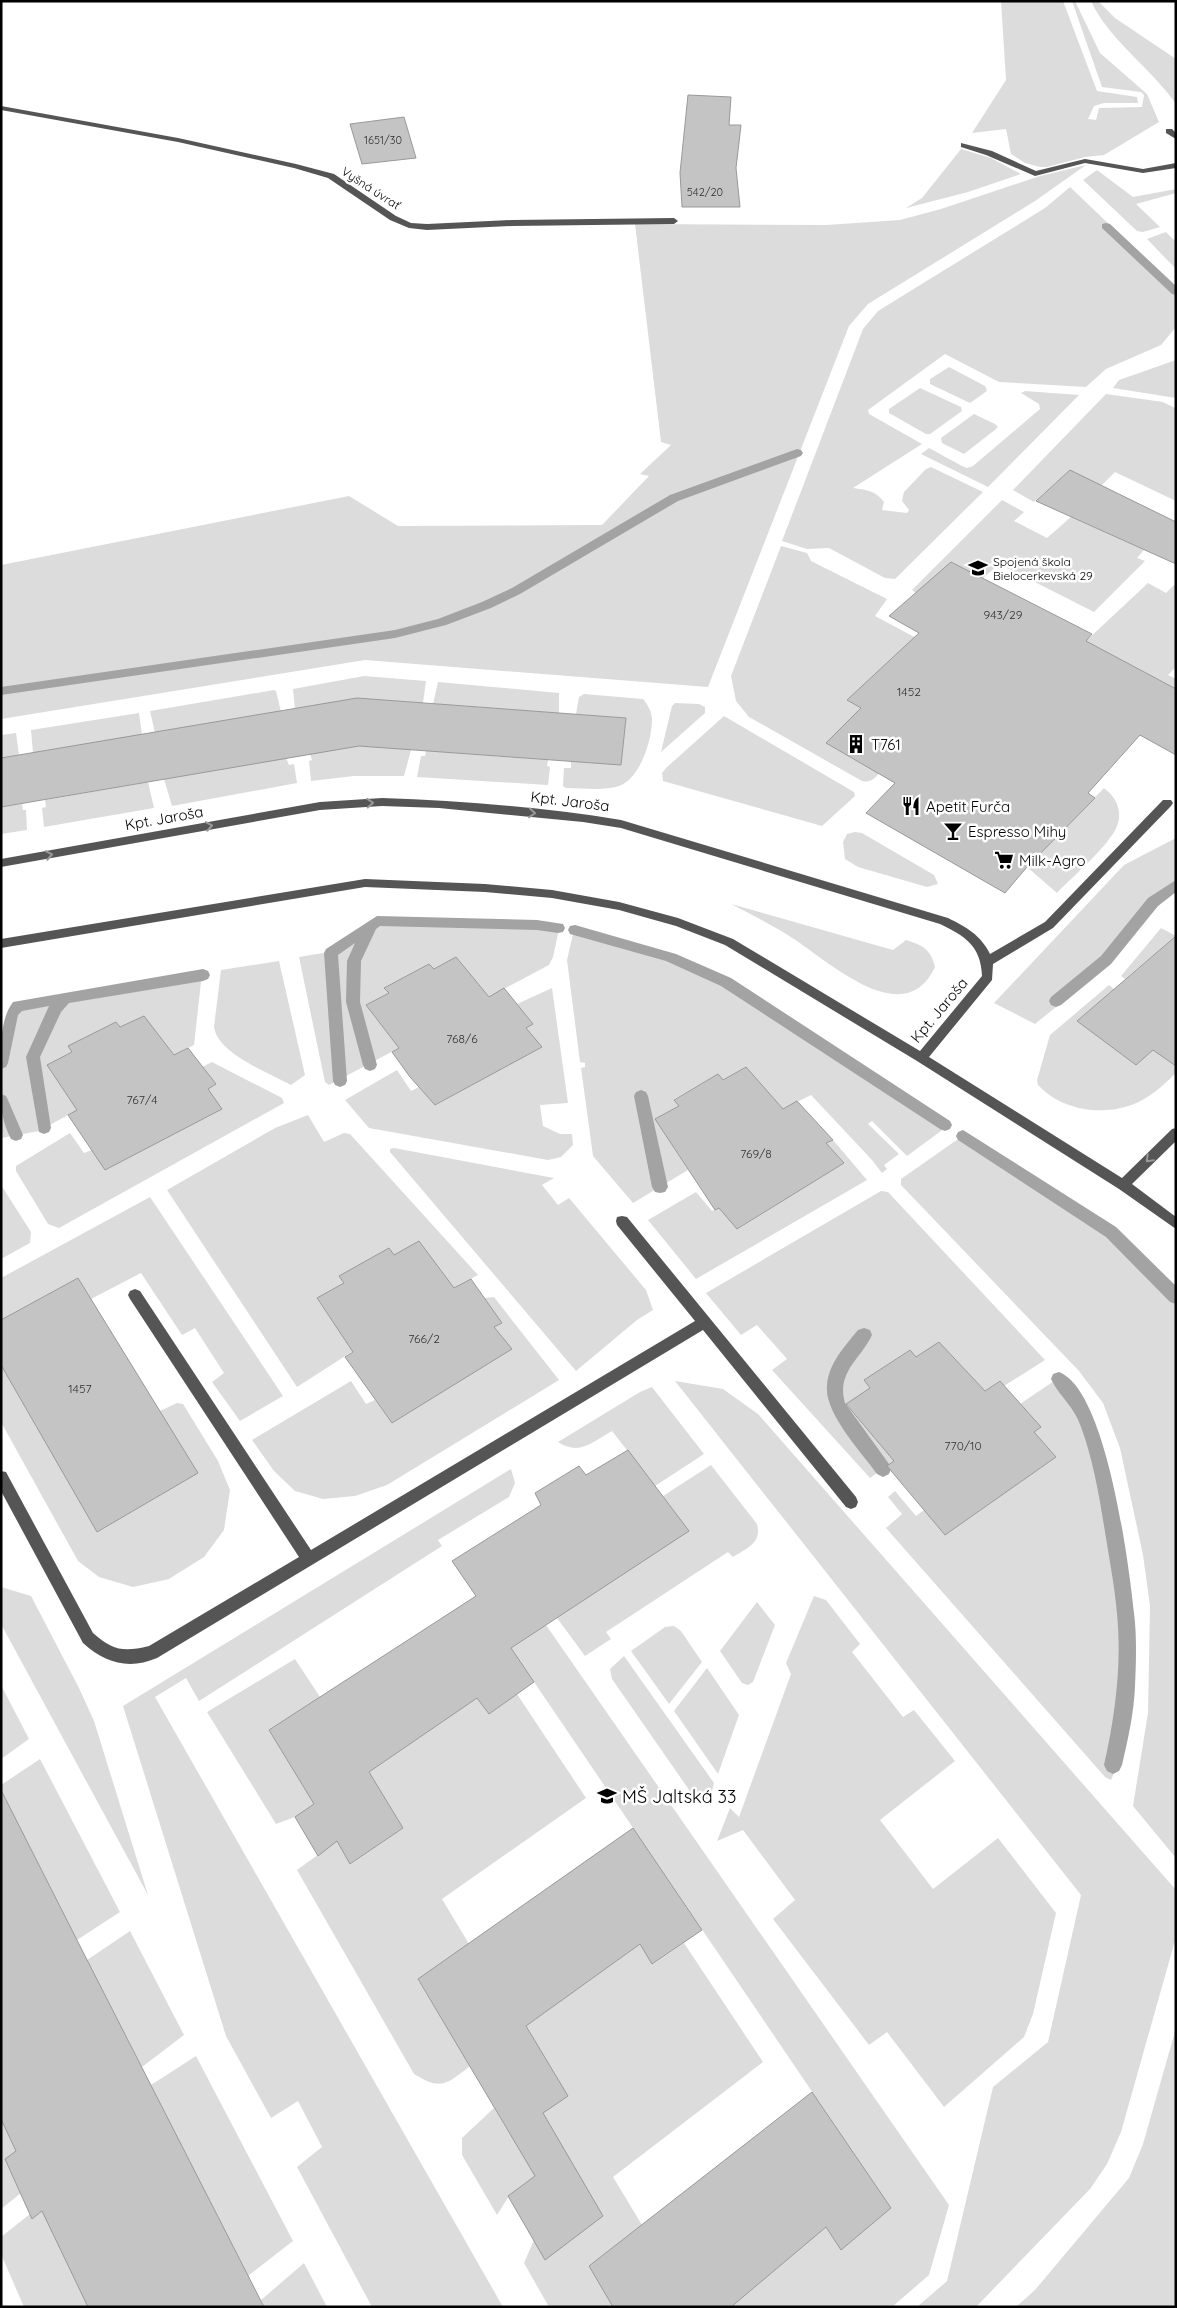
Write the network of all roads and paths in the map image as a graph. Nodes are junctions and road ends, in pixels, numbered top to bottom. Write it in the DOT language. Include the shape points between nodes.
graph roads {
  1 [pos="1,108"];
  2 [pos="1169,131"];
  3 [pos="1176,137"];
  4 [pos="964,146"];
  5 [pos="1176,165"];
  6 [pos="674,221"];
  7 [pos="1167,803"];
  8 [pos="1,863"];
  9 [pos="1,944"];
  10 [pos="989,961"];
  11 [pos="921,1058"];
  12 [pos="1176,1133"];
  13 [pos="1123,1185"];
  14 [pos="622,1221"];
  15 [pos="1176,1224"];
  16 [pos="135,1295"];
  17 [pos="705,1322"];
  18 [pos="1,1477"];
  19 [pos="851,1502"];
  20 [pos="309,1560"];
  1 -- 6 [label="street, Vyšná úvrať" via="178,140 331,176 409,225"];
  2 -- 3 [label="street"];
  4 -- 5 [label="street" via="989,153 1035,174 1085,161 1144,171"];
  7 -- 10 [label="street" via="1049,925"];
  8 -- 10 [label="street, Kpt. Jaroša, one-way" via="320,806 382,802 439,804 582,818 622,824 944,921 972,937"];
  9 -- 11 [label="street, Kpt. Jaroša" via="365,883 552,894 678,922 729,942"];
  10 -- 11 [label="street, Kpt. Jaroša" via="988,976"];
  11 -- 13 [label="street, Kpt. Jaroša"];
  12 -- 13 [label="street, one-way"];
  13 -- 15 [label="street, Kpt. Jaroša"];
  14 -- 17 [label="street"];
  16 -- 20 [label="street"];
  17 -- 19 [label="street"];
  17 -- 20 [label="street"];
  18 -- 20 [label="street" via="88,1638 100,1650 114,1657 133,1658 152,1653"];
}
